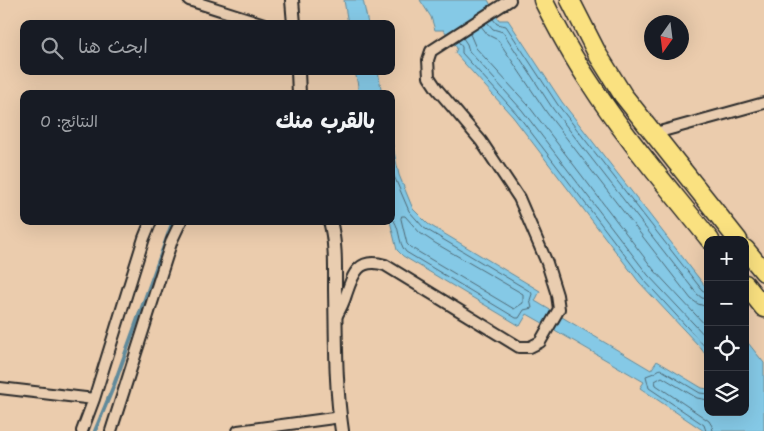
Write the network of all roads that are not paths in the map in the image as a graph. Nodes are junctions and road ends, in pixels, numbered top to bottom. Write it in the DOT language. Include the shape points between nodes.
graph roads {
  1 [pos="189,0"];
  2 [pos="292,0"];
  3 [pos="510,0"];
  4 [pos="543,0"];
  5 [pos="570,0"];
  6 [pos="252,20"];
  7 [pos="294,20"];
  8 [pos="298,75"];
  9 [pos="299,90"];
  10 [pos="764,103"];
  11 [pos="652,134"];
  12 [pos="150,225"];
  13 [pos="179,225"];
  14 [pos="331,225"];
  15 [pos="707,236"];
  16 [pos="735,236"];
  17 [pos="749,254"];
  18 [pos="764,272"];
  19 [pos="749,289"];
  20 [pos="764,308"];
  21 [pos="336,317"];
  22 [pos="0,388"];
  23 [pos="94,398"];
  24 [pos="341,417"];
  25 [pos="82,431"];
  26 [pos="111,431"];
  27 [pos="238,431"];
  28 [pos="342,431"];
  1 -- 6 [label="street"];
  2 -- 7 [label="street"];
  3 -- 21 [label="street" via="431,51 429,77 481,141 519,198 546,263 559,309 536,345 519,347 379,263 367,264 353,274"];
  4 -- 15 [label="highway" via="590,83"];
  5 -- 11 [label="highway" via="623,96"];
  8 -- 9 [label="street"];
  10 -- 11 [label="street"];
  11 -- 16 [label="highway"];
  12 -- 23 [label="street"];
  13 -- 26 [label="street"];
  14 -- 21 [label="street"];
  17 -- 18 [label="highway"];
  19 -- 20 [label="highway"];
  21 -- 24 [label="street"];
  22 -- 23 [label="street"];
  23 -- 25 [label="street"];
  24 -- 27 [label="street"];
  24 -- 28 [label="street"];
}
